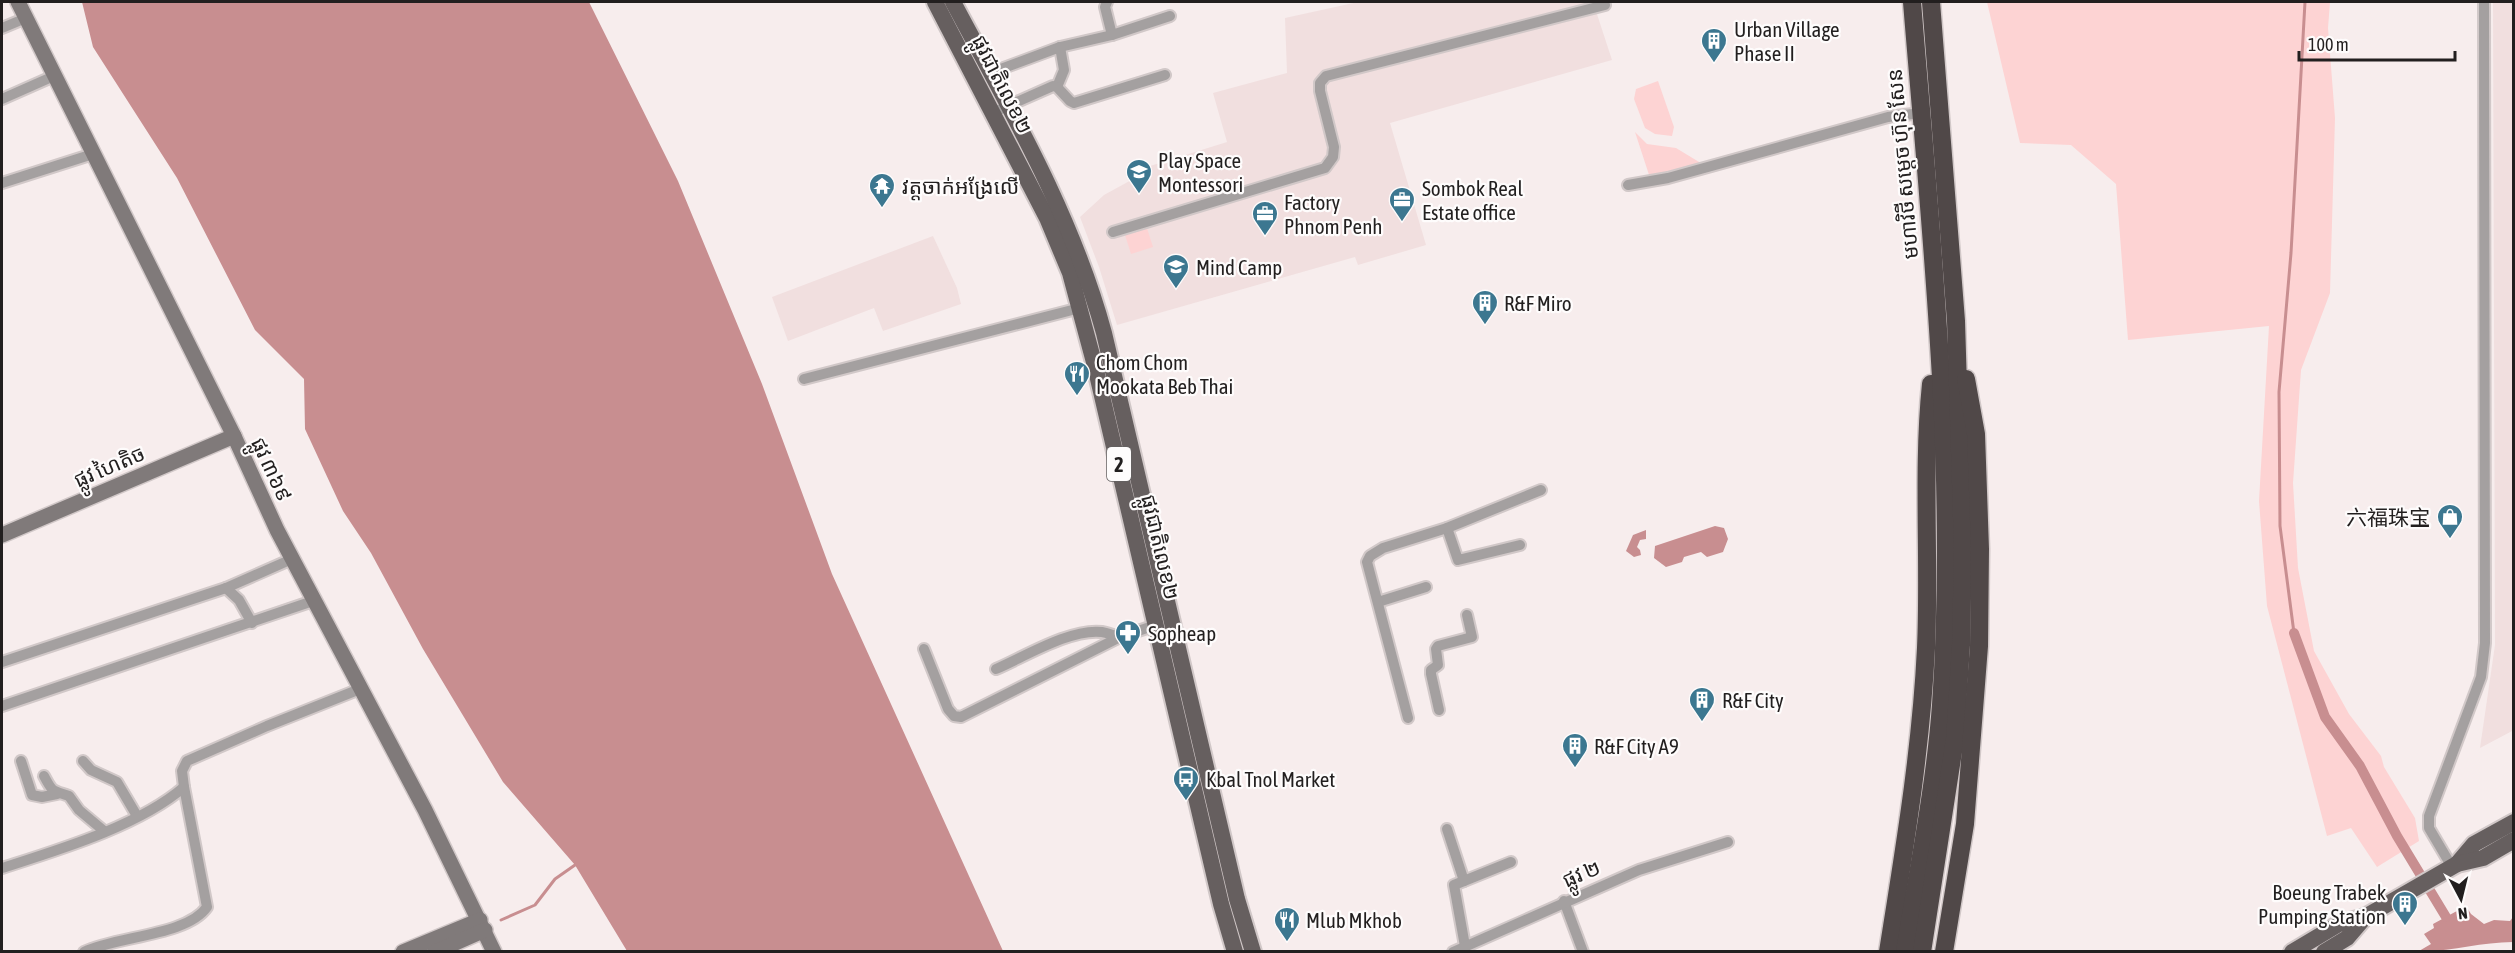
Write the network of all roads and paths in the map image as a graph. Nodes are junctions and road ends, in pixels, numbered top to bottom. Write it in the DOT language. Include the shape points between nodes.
graph roads {
  1 [pos="18,2"];
  2 [pos="935,2"];
  3 [pos="953,2"];
  4 [pos="1107,2"];
  5 [pos="1912,2"];
  6 [pos="1931,2"];
  7 [pos="2484,2"];
  8 [pos="1605,5"];
  9 [pos="1170,16"];
  10 [pos="26,18"];
  11 [pos="2,28"];
  12 [pos="1112,35"];
  13 [pos="1060,47"];
  14 [pos="990,73"];
  15 [pos="1166,75"];
  16 [pos="54,76"];
  17 [pos="1057,87"];
  18 [pos="2,99"];
  19 [pos="1000,109"];
  20 [pos="1921,112"];
  21 [pos="93,154"];
  22 [pos="2,183"];
  23 [pos="1628,185"];
  24 [pos="1113,232"];
  25 [pos="1080,308"];
  26 [pos="1103,364"];
  27 [pos="804,379"];
  28 [pos="234,436"];
  29 [pos="1952,478"];
  30 [pos="1541,490"];
  31 [pos="1447,528"];
  32 [pos="2,535"];
  33 [pos="1143,535"];
  34 [pos="1520,545"];
  35 [pos="292,559"];
  36 [pos="1426,587"];
  37 [pos="226,588"];
  38 [pos="313,601"];
  39 [pos="1378,602"];
  40 [pos="1467,615"];
  41 [pos="252,623"];
  42 [pos="1156,625"];
  43 [pos="1120,637"];
  44 [pos="924,649"];
  45 [pos="2,662"];
  46 [pos="996,669"];
  47 [pos="360,689"];
  48 [pos="2,705"];
  49 [pos="1439,710"];
  50 [pos="1408,718"];
  51 [pos="21,761"];
  52 [pos="83,761"];
  53 [pos="1952,771"];
  54 [pos="44,776"];
  55 [pos="184,787"];
  56 [pos="57,794"];
  57 [pos="137,816"];
  58 [pos="2514,822"];
  59 [pos="1447,828"];
  60 [pos="104,831"];
  61 [pos="2514,840"];
  62 [pos="1728,842"];
  63 [pos="1511,862"];
  64 [pos="2452,867"];
  65 [pos="2,868"];
  66 [pos="1464,881"];
  67 [pos="1564,902"];
  68 [pos="2365,917"];
  69 [pos="482,925"];
  70 [pos="1465,946"];
  71 [pos="84,951"];
  72 [pos="403,951"];
  73 [pos="435,951"];
  74 [pos="494,951"];
  75 [pos="1235,951"];
  76 [pos="1253,951"];
  77 [pos="1453,951"];
  78 [pos="1583,951"];
  79 [pos="1888,951"];
  80 [pos="1905,951"];
  81 [pos="1922,951"];
  82 [pos="1933,951"];
  83 [pos="1944,951"];
  84 [pos="2292,951"];
  85 [pos="2324,951"];
  1 -- 10 [label="main road, ផ្លូវ ៣៦៩"];
  2 -- 19 [label="main road, ផ្លូវជាតិលេខ២ / 2"];
  3 -- 14 [label="main road, ផ្លូវជាតិលេខ២ / 2"];
  4 -- 12 [label="street"];
  5 -- 20 [label="highway, មហាវិថី សម្តេច ហ៊ុន សែន"];
  6 -- 29 [label="highway, មហាវិថី សម្តេច ហ៊ុន សែន" via="1956,321"];
  7 -- 64 [label="street" via="2485,643 2481,677 2429,816 2429,828"];
  8 -- 24 [label="street" via="1326,76 1320,91 1334,147 1333,157 1325,168"];
  9 -- 12 [label="street"];
  10 -- 11 [label="street"];
  10 -- 16 [label="main road, ផ្លូវ ៣៦៩"];
  12 -- 13 [label="street"];
  13 -- 14 [label="street"];
  13 -- 17 [label="street" via="1064,70"];
  14 -- 19 [label="main road, ផ្លូវជាតិលេខ២ / 2"];
  15 -- 17 [label="street" via="1074,103"];
  16 -- 18 [label="street"];
  16 -- 21 [label="main road, ផ្លូវ ៣៦៩"];
  17 -- 19 [label="street"];
  19 -- 25 [label="main road, ផ្លូវជាតិលេខ២ / 2" via="1070,273"];
  19 -- 26 [label="main road, ផ្លូវជាតិលេខ២ / 2" via="1052,190 1075,243 1096,303"];
  20 -- 23 [label="street" via="1888,117 1668,178"];
  20 -- 29 [label="highway, មហាវិថី សម្តេច ហ៊ុន សែន" via="1938,323 1926,436"];
  21 -- 22 [label="street"];
  21 -- 28 [label="main road, ផ្លូវ ៣៦៩"];
  25 -- 26 [label="main road, ផ្លូវជាតិលេខ២ / 2"];
  25 -- 27 [label="street"];
  26 -- 33 [label="main road, ផ្លូវជាតិលេខ២ / 2"];
  28 -- 32 [label="main road, ផ្លូវ ហៃតិច"];
  28 -- 35 [label="main road, ផ្លូវ ៣៦៩"];
  29 -- 53 [label="highway" via="1941,705"];
  29 -- 53 [label="highway" via="1979,646"];
  29 -- 79 [label="highway" via="1928,549 1917,767"];
  30 -- 31 [label="street"];
  31 -- 34 [label="street" via="1458,560"];
  31 -- 39 [label="street" via="1383,548 1370,556 1367,562"];
  33 -- 42 [label="main road, ផ្លូវជាតិលេខ២ / 2"];
  33 -- 76 [label="main road, ផ្លូវជាតិលេខ២ / 2"];
  35 -- 37 [label="street"];
  35 -- 38 [label="main road, ផ្លូវ ៣៦៩"];
  36 -- 39 [label="street"];
  37 -- 41 [label="street" via="239,600"];
  37 -- 45 [label="street"];
  38 -- 41 [label="street"];
  38 -- 47 [label="main road, ផ្លូវ ៣៦៩"];
  39 -- 50 [label="street"];
  40 -- 49 [label="street" via="1472,637 1436,649 1438,665 1431,674"];
  41 -- 48 [label="street"];
  42 -- 43 [label="street"];
  42 -- 75 [label="main road, ផ្លូវជាតិលេខ២ / 2"];
  43 -- 44 [label="street" via="961,717 948,709"];
  43 -- 46 [label="street" via="1101,632 1079,634"];
  47 -- 55 [label="street" via="187,761 182,771"];
  47 -- 69 [label="main road, ផ្លូវ ៣៦៩"];
  51 -- 56 [label="street" via="32,795"];
  52 -- 57 [label="street" via="91,770 117,782"];
  53 -- 80 [label="highway"];
  53 -- 81 [label="highway"];
  53 -- 82 [label="highway" via="1954,823"];
  53 -- 83 [label="highway" via="1965,824"];
  54 -- 56 [label="street"];
  55 -- 57 [label="street"];
  55 -- 71 [label="street" via="207,907 177,926"];
  56 -- 60 [label="street" via="69,796"];
  57 -- 60 [label="street"];
  58 -- 64 [label="main road" via="2474,844"];
  59 -- 66 [label="street"];
  60 -- 65 [label="street"];
  61 -- 64 [label="main road" via="2482,858"];
  62 -- 67 [label="street, ផ្លូវ ២" via="1639,870"];
  63 -- 66 [label="street"];
  64 -- 68 [label="main road"];
  66 -- 70 [label="street" via="1454,886"];
  67 -- 70 [label="street, ផ្លូវ ២"];
  67 -- 78 [label="street"];
  68 -- 84 [label="main road" via="2339,924"];
  68 -- 85 [label="main road" via="2347,938"];
  69 -- 72 [label="main road"];
  69 -- 73 [label="main road"];
  69 -- 74 [label="main road, ផ្លូវ ៣៦៩"];
  70 -- 77 [label="street, ផ្លូវ ២"];
}
